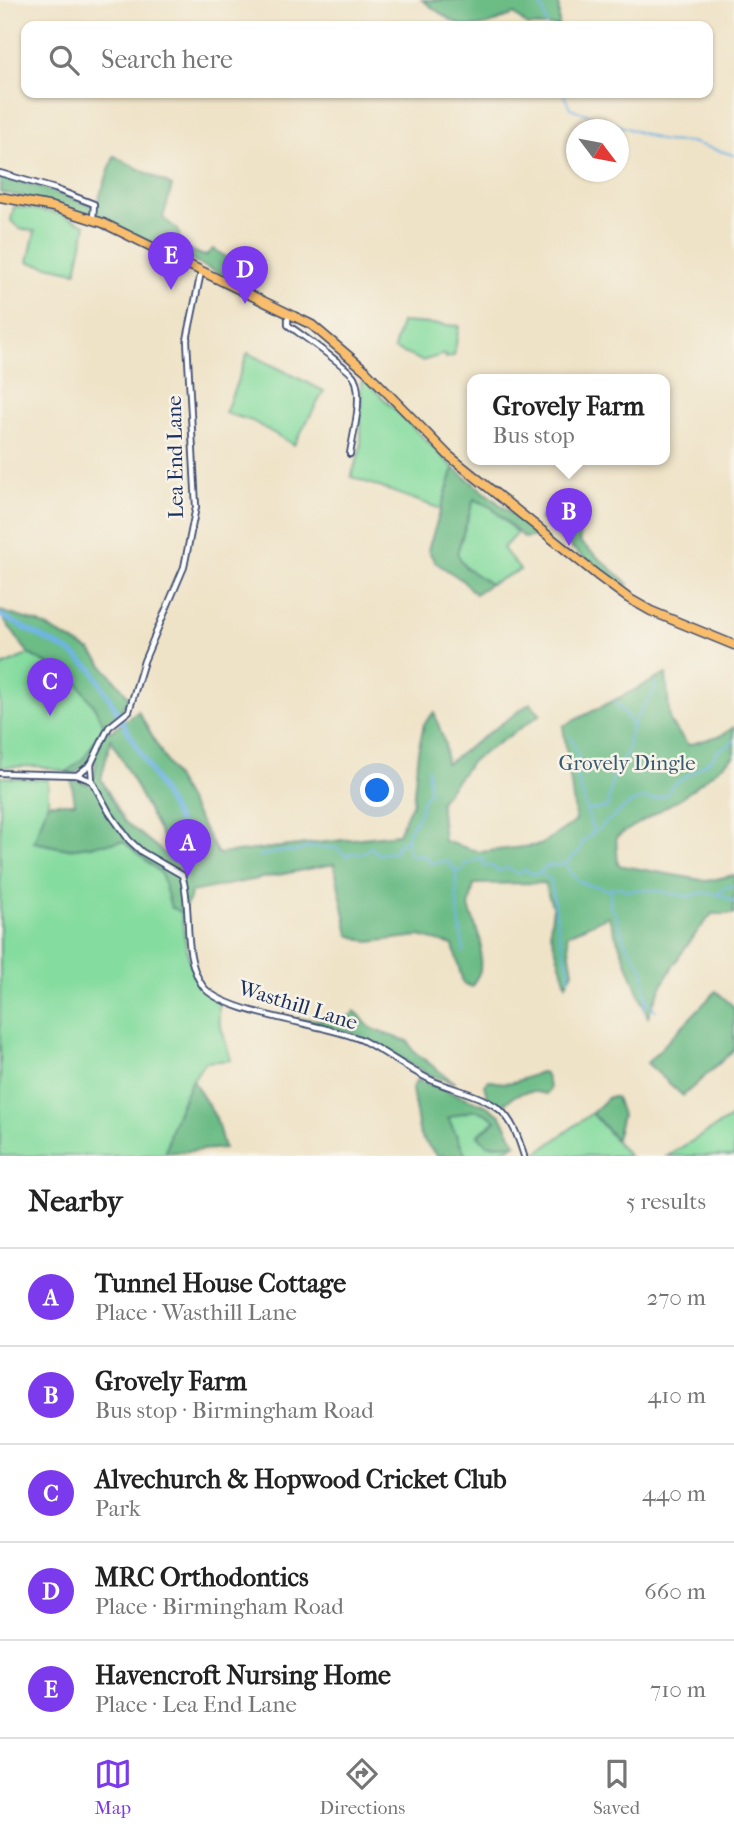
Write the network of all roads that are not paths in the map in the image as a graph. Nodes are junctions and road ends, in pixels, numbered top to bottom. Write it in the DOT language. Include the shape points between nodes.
graph roads {
  1 [pos="0,173"];
  2 [pos="0,197"];
  3 [pos="93,220"];
  4 [pos="201,271"];
  5 [pos="288,312"];
  6 [pos="359,364"];
  7 [pos="354,375"];
  8 [pos="350,454"];
  9 [pos="734,645"];
  10 [pos="91,764"];
  11 [pos="0,774"];
  12 [pos="77,775"];
  13 [pos="92,781"];
  14 [pos="524,1156"];
  1 -- 3 [label="street" via="94,204"];
  2 -- 3 [label="highway"];
  3 -- 4 [label="highway"];
  4 -- 5 [label="highway"];
  4 -- 10 [label="street, Lea End Lane" via="187,340 196,507 190,543 129,711 104,733"];
  5 -- 6 [label="highway" via="313,325"];
  5 -- 7 [label="street" via="288,325"];
  6 -- 7 [label="street"];
  6 -- 9 [label="highway" via="448,454 597,575 651,611"];
  7 -- 8 [label="street" via="357,411"];
  10 -- 12 [label="street"];
  10 -- 13 [label="street, Wasthill Lane"];
  11 -- 12 [label="street"];
  12 -- 13 [label="street"];
  13 -- 14 [label="street, Wasthill Lane" via="129,840 182,875 193,963 202,985 212,994 257,1013 360,1039 431,1080 484,1101 508,1119"];
}
